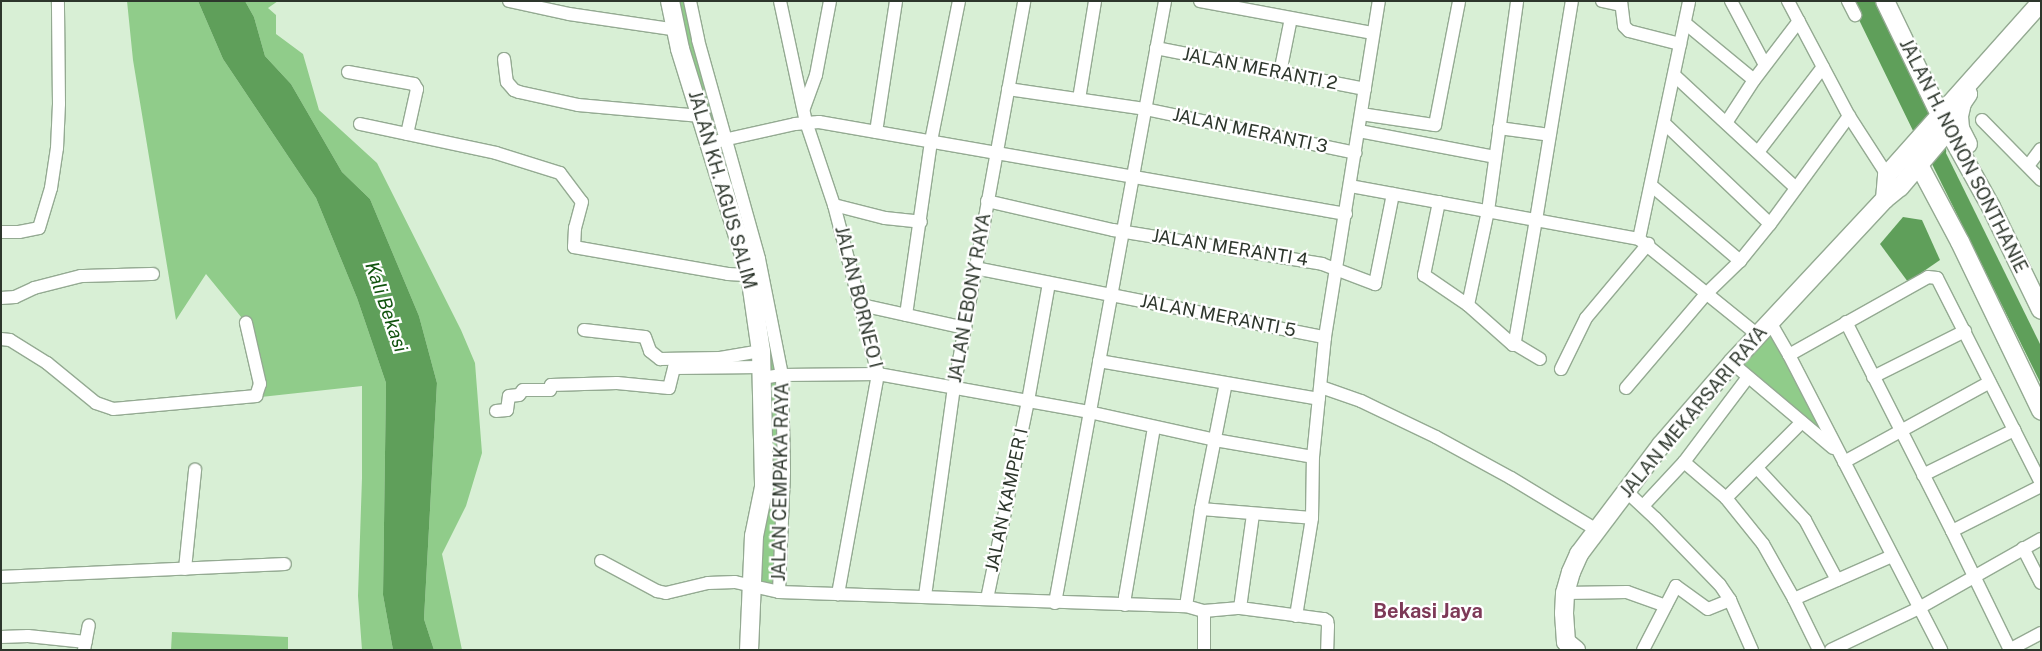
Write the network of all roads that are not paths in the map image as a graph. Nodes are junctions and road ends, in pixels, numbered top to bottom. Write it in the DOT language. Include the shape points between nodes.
graph roads {
  1 [pos="58,1"];
  2 [pos="510,1"];
  3 [pos="670,1"];
  4 [pos="690,1"];
  5 [pos="780,1"];
  6 [pos="830,1"];
  7 [pos="896,1"];
  8 [pos="959,1"];
  9 [pos="1024,1"];
  10 [pos="1095,1"];
  11 [pos="1165,1"];
  12 [pos="1200,1"];
  13 [pos="1379,1"];
  14 [pos="1459,1"];
  15 [pos="1517,1"];
  16 [pos="1572,1"];
  17 [pos="1602,1"];
  18 [pos="1689,1"];
  19 [pos="1731,1"];
  20 [pos="1788,1"];
  21 [pos="1848,1"];
  22 [pos="1885,1"];
  23 [pos="2041,2"];
  24 [pos="1621,3"];
  25 [pos="570,8"];
  26 [pos="1854,15"];
  27 [pos="1290,18"];
  28 [pos="1799,21"];
  29 [pos="1685,23"];
  30 [pos="677,30"];
  31 [pos="1373,33"];
  32 [pos="1680,44"];
  33 [pos="1156,48"];
  34 [pos="504,59"];
  35 [pos="1765,65"];
  36 [pos="1823,67"];
  37 [pos="348,72"];
  38 [pos="1280,73"];
  39 [pos="1978,74"];
  40 [pos="1674,75"];
  41 [pos="1754,80"];
  42 [pos="1008,89"];
  43 [pos="1365,89"];
  44 [pos="1079,99"];
  45 [pos="804,108"];
  46 [pos="1145,109"];
  47 [pos="1361,114"];
  48 [pos="701,116"];
  49 [pos="1849,116"];
  50 [pos="1982,120"];
  51 [pos="806,122"];
  52 [pos="1664,123"];
  53 [pos="1726,123"];
  54 [pos="360,124"];
  55 [pos="1942,126"];
  56 [pos="1499,128"];
  57 [pos="1359,131"];
  58 [pos="876,132"];
  59 [pos="407,134"];
  60 [pos="1550,135"];
  61 [pos="726,139"];
  62 [pos="931,141"];
  63 [pos="709,145"];
  64 [pos="2041,149"];
  65 [pos="1758,152"];
  66 [pos="996,153"];
  67 [pos="1355,153"];
  68 [pos="1495,157"];
  69 [pos="1919,165"];
  70 [pos="2028,166"];
  71 [pos="1889,173"];
  72 [pos="1133,176"];
  73 [pos="2041,180"];
  74 [pos="1350,186"];
  75 [pos="1652,186"];
  76 [pos="1796,188"];
  77 [pos="1393,194"];
  78 [pos="1885,199"];
  79 [pos="988,201"];
  80 [pos="1439,202"];
  81 [pos="834,205"];
  82 [pos="1991,206"];
  83 [pos="1488,211"];
  84 [pos="1346,214"];
  85 [pos="1536,220"];
  86 [pos="921,222"];
  87 [pos="1770,224"];
  88 [pos="1123,231"];
  89 [pos="1,232"];
  90 [pos="1643,242"];
  91 [pos="1740,261"];
  92 [pos="976,268"];
  93 [pos="1337,268"];
  94 [pos="153,274"];
  95 [pos="750,275"];
  96 [pos="1049,283"];
  97 [pos="1706,294"];
  98 [pos="1111,295"];
  99 [pos="1,298"];
  100 [pos="861,305"];
  101 [pos="1468,305"];
  102 [pos="2041,310"];
  103 [pos="906,315"];
  104 [pos="1770,322"];
  105 [pos="1846,322"];
  106 [pos="246,323"];
  107 [pos="965,328"];
  108 [pos="584,330"];
  109 [pos="1965,331"];
  110 [pos="1758,334"];
  111 [pos="1325,337"];
  112 [pos="1,339"];
  113 [pos="1515,344"];
  114 [pos="1789,355"];
  115 [pos="1540,359"];
  116 [pos="1099,361"];
  117 [pos="1732,363"];
  118 [pos="762,365"];
  119 [pos="1561,369"];
  120 [pos="878,374"];
  121 [pos="782,375"];
  122 [pos="1748,377"];
  123 [pos="1873,377"];
  124 [pos="1990,382"];
  125 [pos="1226,383"];
  126 [pos="954,388"];
  127 [pos="1626,388"];
  128 [pos="1320,393"];
  129 [pos="1028,401"];
  130 [pos="2041,410"];
  131 [pos="496,411"];
  132 [pos="1089,412"];
  133 [pos="1802,422"];
  134 [pos="1154,427"];
  135 [pos="2014,430"];
  136 [pos="1901,431"];
  137 [pos="1215,440"];
  138 [pos="1840,456"];
  139 [pos="1313,457"];
  140 [pos="1684,462"];
  141 [pos="1757,468"];
  142 [pos="195,470"];
  143 [pos="1923,475"];
  144 [pos="2041,484"];
  145 [pos="1626,491"];
  146 [pos="1726,498"];
  147 [pos="1643,506"];
  148 [pos="1201,509"];
  149 [pos="1253,514"];
  150 [pos="1312,518"];
  151 [pos="1597,530"];
  152 [pos="1952,530"];
  153 [pos="2041,539"];
  154 [pos="2023,548"];
  155 [pos="1892,556"];
  156 [pos="601,561"];
  157 [pos="285,564"];
  158 [pos="185,569"];
  159 [pos="1974,576"];
  160 [pos="1,577"];
  161 [pos="1837,580"];
  162 [pos="2041,583"];
  163 [pos="753,587"];
  164 [pos="779,592"];
  165 [pos="1565,593"];
  166 [pos="838,594"];
  167 [pos="925,596"];
  168 [pos="987,598"];
  169 [pos="1794,599"];
  170 [pos="1730,600"];
  171 [pos="1055,603"];
  172 [pos="1125,605"];
  173 [pos="1186,606"];
  174 [pos="1666,606"];
  175 [pos="1240,608"];
  176 [pos="1919,608"];
  177 [pos="1204,611"];
  178 [pos="1296,616"];
  179 [pos="89,625"];
  180 [pos="2041,633"];
  181 [pos="1,637"];
  182 [pos="85,646"];
  183 [pos="1567,648"];
  184 [pos="749,650"];
  185 [pos="1204,650"];
  186 [pos="1327,650"];
  187 [pos="1643,650"];
  188 [pos="1752,650"];
  189 [pos="1819,650"];
  190 [pos="1831,650"];
  191 [pos="1941,650"];
  192 [pos="2009,650"];
  1 -- 89 [label="street" via="57,148 48,198 39,228"];
  2 -- 25 [label="street"];
  3 -- 30 [label="street, JALAN KH. AGUS SALIM"];
  4 -- 61 [label="street, JALAN CEMPAKA RAYA"];
  5 -- 45 [label="street, JALAN BORNEO I"];
  6 -- 45 [label="street" via="816,75"];
  7 -- 58 [label="street"];
  8 -- 62 [label="street"];
  9 -- 42 [label="street, JALAN EBONY RAYA"];
  10 -- 44 [label="street"];
  11 -- 33 [label="street"];
  12 -- 27 [label="street"];
  13 -- 31 [label="street"];
  14 -- 47 [label="street" via="1435,125"];
  15 -- 56 [label="street"];
  16 -- 60 [label="street"];
  17 -- 24 [label="street"];
  18 -- 29 [label="street"];
  19 -- 35 [label="street"];
  20 -- 28 [label="street"];
  21 -- 26 [label="street"];
  22 -- 55 [label="street, JALAN H. NONON SONTHANIE"];
  23 -- 39 [label="street"];
  24 -- 32 [label="street" via="1624,26 1629,31"];
  25 -- 30 [label="street"];
  27 -- 31 [label="street"];
  27 -- 38 [label="street"];
  28 -- 35 [label="street"];
  28 -- 36 [label="street"];
  29 -- 32 [label="street"];
  29 -- 41 [label="street"];
  30 -- 48 [label="street, JALAN KH. AGUS SALIM"];
  31 -- 43 [label="street"];
  32 -- 40 [label="street"];
  33 -- 38 [label="street, JALAN MERANTI 2"];
  33 -- 46 [label="street"];
  34 -- 48 [label="street" via="507,82 520,92 578,105"];
  35 -- 41 [label="street"];
  36 -- 49 [label="street"];
  36 -- 65 [label="street"];
  37 -- 59 [label="street" via="414,84 417,88"];
  38 -- 43 [label="street, JALAN MERANTI 2"];
  39 -- 55 [label="street"];
  39 -- 82 [label="street" via="1975,85 1962,103 1960,128 1982,172"];
  40 -- 52 [label="street"];
  40 -- 53 [label="street"];
  41 -- 53 [label="street"];
  42 -- 44 [label="street, JALAN MERANTI 3"];
  42 -- 66 [label="street, JALAN EBONY RAYA"];
  43 -- 47 [label="street"];
  44 -- 46 [label="street, JALAN MERANTI 3"];
  45 -- 51 [label="street, JALAN BORNEO I"];
  46 -- 67 [label="street, JALAN MERANTI 3"];
  46 -- 72 [label="street"];
  47 -- 57 [label="street"];
  48 -- 63 [label="street, JALAN KH. AGUS SALIM"];
  49 -- 71 [label="street"];
  49 -- 76 [label="street"];
  50 -- 70 [label="street"];
  51 -- 58 [label="street"];
  51 -- 61 [label="street"];
  51 -- 81 [label="street, JALAN BORNEO I"];
  52 -- 75 [label="street"];
  52 -- 87 [label="street"];
  53 -- 65 [label="street"];
  54 -- 59 [label="street"];
  55 -- 69 [label="street, JALAN MEKARSARI RAYA"];
  55 -- 71 [label="street"];
  55 -- 82 [label="street, JALAN H. NONON SONTHANIE"];
  56 -- 60 [label="street"];
  56 -- 68 [label="street"];
  57 -- 67 [label="street"];
  57 -- 68 [label="street"];
  58 -- 62 [label="street"];
  59 -- 95 [label="street" via="496,152 560,173 582,202 574,247 720,273"];
  60 -- 85 [label="street"];
  61 -- 63 [label="street"];
  61 -- 121 [label="street, JALAN CEMPAKA RAYA" via="759,259"];
  62 -- 66 [label="street"];
  62 -- 86 [label="street"];
  63 -- 95 [label="street, JALAN KH. AGUS SALIM"];
  64 -- 70 [label="street"];
  65 -- 76 [label="street"];
  66 -- 72 [label="street"];
  66 -- 79 [label="street, JALAN EBONY RAYA"];
  67 -- 74 [label="street"];
  68 -- 83 [label="street"];
  69 -- 78 [label="street, JALAN MEKARSARI RAYA"];
  69 -- 130 [label="street"];
  70 -- 73 [label="street"];
  71 -- 78 [label="street"];
  72 -- 84 [label="street"];
  72 -- 88 [label="street"];
  74 -- 77 [label="street"];
  74 -- 84 [label="street"];
  75 -- 90 [label="street"];
  75 -- 91 [label="street"];
  76 -- 87 [label="street"];
  77 -- 80 [label="street"];
  77 -- 93 [label="street, JALAN MERANTI 4" via="1375,284"];
  78 -- 104 [label="street, JALAN MEKARSARI RAYA"];
  79 -- 88 [label="street, JALAN MERANTI 4"];
  79 -- 92 [label="street, JALAN EBONY RAYA"];
  80 -- 83 [label="street"];
  80 -- 101 [label="street" via="1424,275"];
  81 -- 86 [label="street" via="885,218"];
  81 -- 100 [label="street, JALAN BORNEO I"];
  82 -- 102 [label="street, JALAN H. NONON SONTHANIE"];
  83 -- 85 [label="street"];
  83 -- 101 [label="street"];
  84 -- 93 [label="street"];
  85 -- 90 [label="street"];
  85 -- 113 [label="street"];
  86 -- 103 [label="street"];
  87 -- 91 [label="street"];
  88 -- 93 [label="street, JALAN MERANTI 4"];
  88 -- 98 [label="street"];
  90 -- 97 [label="street"];
  90 -- 119 [label="street" via="1586,318"];
  91 -- 97 [label="street"];
  92 -- 96 [label="street, JALAN MERANTI 5"];
  92 -- 107 [label="street, JALAN EBONY RAYA"];
  93 -- 111 [label="street"];
  94 -- 99 [label="street" via="88,275"];
  95 -- 118 [label="street, JALAN KH. AGUS SALIM"];
  96 -- 98 [label="street, JALAN MERANTI 5"];
  96 -- 129 [label="street, JALAN KAMPER I"];
  97 -- 110 [label="street"];
  97 -- 127 [label="street"];
  98 -- 111 [label="street, JALAN MERANTI 5"];
  98 -- 116 [label="street"];
  100 -- 103 [label="street"];
  100 -- 120 [label="street, JALAN BORNEO I"];
  101 -- 113 [label="street" via="1510,345"];
  103 -- 107 [label="street"];
  104 -- 110 [label="street, JALAN MEKARSARI RAYA"];
  104 -- 114 [label="street"];
  105 -- 109 [label="street" via="1932,276 1937,278"];
  105 -- 114 [label="street"];
  105 -- 123 [label="street"];
  106 -- 112 [label="street" via="260,384 256,396 113,409 96,403 47,363 10,340"];
  107 -- 126 [label="street, JALAN EBONY RAYA"];
  108 -- 118 [label="street" via="645,337 650,351 660,359 720,358"];
  109 -- 123 [label="street"];
  109 -- 124 [label="street"];
  110 -- 117 [label="street, JALAN MEKARSARI RAYA"];
  111 -- 128 [label="street"];
  113 -- 115 [label="street"];
  114 -- 138 [label="street"];
  116 -- 125 [label="street"];
  116 -- 132 [label="street"];
  117 -- 122 [label="street"];
  117 -- 145 [label="street, JALAN MEKARSARI RAYA" via="1660,446"];
  118 -- 121 [label="street"];
  118 -- 131 [label="street" via="674,368 669,388 617,383 551,385 550,390 523,390 519,395 509,396 507,410"];
  118 -- 163 [label="street, JALAN KH. AGUS SALIM" via="764,487 754,536"];
  120 -- 121 [label="street"];
  120 -- 126 [label="street"];
  120 -- 166 [label="street, JALAN BORNEO I"];
  121 -- 164 [label="street, JALAN CEMPAKA RAYA" via="784,472"];
  122 -- 133 [label="street"];
  122 -- 140 [label="street"];
  123 -- 136 [label="street"];
  124 -- 135 [label="street"];
  124 -- 136 [label="street"];
  125 -- 128 [label="street"];
  125 -- 137 [label="street"];
  126 -- 129 [label="street"];
  126 -- 167 [label="street, JALAN EBONY RAYA"];
  128 -- 139 [label="street"];
  128 -- 151 [label="street" via="1361,401 1436,437"];
  129 -- 132 [label="street"];
  129 -- 168 [label="street, JALAN KAMPER I"];
  132 -- 134 [label="street"];
  132 -- 171 [label="street"];
  133 -- 138 [label="street"];
  133 -- 141 [label="street"];
  134 -- 137 [label="street"];
  134 -- 172 [label="street"];
  135 -- 143 [label="street"];
  135 -- 144 [label="street"];
  136 -- 138 [label="street"];
  136 -- 143 [label="street"];
  137 -- 139 [label="street"];
  137 -- 148 [label="street"];
  138 -- 155 [label="street"];
  139 -- 150 [label="street"];
  140 -- 146 [label="street"];
  140 -- 147 [label="street"];
  141 -- 146 [label="street"];
  141 -- 161 [label="street" via="1805,520"];
  142 -- 158 [label="street"];
  143 -- 152 [label="street"];
  144 -- 152 [label="street"];
  145 -- 147 [label="street"];
  145 -- 151 [label="street, JALAN MEKARSARI RAYA"];
  146 -- 169 [label="street" via="1763,544"];
  147 -- 170 [label="street" via="1720,585"];
  148 -- 149 [label="street"];
  148 -- 173 [label="street"];
  149 -- 150 [label="street"];
  149 -- 175 [label="street"];
  150 -- 178 [label="street"];
  151 -- 165 [label="street, JALAN MEKARSARI RAYA" via="1575,562"];
  152 -- 159 [label="street"];
  153 -- 154 [label="street"];
  154 -- 159 [label="street"];
  154 -- 162 [label="street"];
  155 -- 161 [label="street"];
  155 -- 176 [label="street"];
  156 -- 163 [label="street" via="666,593 708,583 735,582"];
  157 -- 158 [label="street"];
  158 -- 160 [label="street"];
  159 -- 176 [label="street"];
  159 -- 192 [label="street"];
  161 -- 169 [label="street"];
  163 -- 164 [label="street"];
  163 -- 184 [label="street, JALAN KH. AGUS SALIM"];
  164 -- 166 [label="street"];
  165 -- 174 [label="street" via="1627,592"];
  165 -- 183 [label="street, JALAN MEKARSARI RAYA"];
  166 -- 167 [label="street"];
  167 -- 168 [label="street"];
  168 -- 171 [label="street"];
  169 -- 189 [label="street"];
  170 -- 174 [label="street" via="1706,608 1676,586"];
  170 -- 188 [label="street"];
  171 -- 172 [label="street"];
  172 -- 173 [label="street"];
  173 -- 177 [label="street"];
  174 -- 187 [label="street"];
  175 -- 177 [label="street"];
  175 -- 178 [label="street"];
  176 -- 190 [label="street"];
  176 -- 191 [label="street"];
  177 -- 185 [label="street"];
  178 -- 186 [label="street" via="1327,621"];
  179 -- 182 [label="street"];
  180 -- 192 [label="street"];
  181 -- 182 [label="street" via="28,636"];
}
